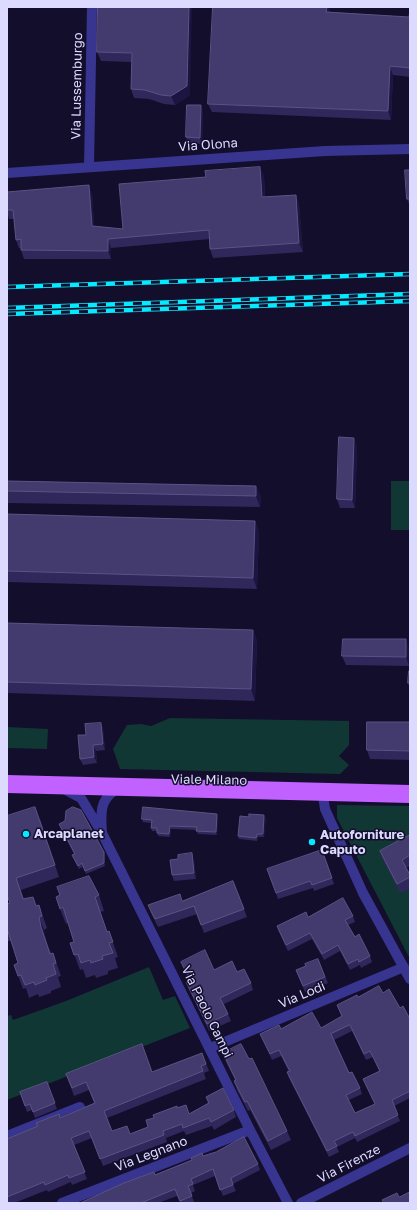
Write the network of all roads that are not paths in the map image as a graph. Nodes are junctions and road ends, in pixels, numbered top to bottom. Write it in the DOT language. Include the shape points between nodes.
graph roads {
  1 [pos="92,7"];
  2 [pos="410,150"];
  3 [pos="89,166"];
  4 [pos="7,173"];
  5 [pos="7,780"];
  6 [pos="7,788"];
  7 [pos="64,790"];
  8 [pos="410,790"];
  9 [pos="114,791"];
  10 [pos="323,796"];
  11 [pos="410,798"];
  12 [pos="102,832"];
  13 [pos="404,967"];
  14 [pos="410,979"];
  15 [pos="210,1048"];
  16 [pos="80,1107"];
  17 [pos="250,1130"];
  18 [pos="7,1136"];
  19 [pos="410,1148"];
  20 [pos="62,1203"];
  21 [pos="288,1203"];
  22 [pos="301,1203"];
  1 -- 3 [label="street, Via Lussemburgo"];
  2 -- 3 [label="street, Via Olona" via="325,151"];
  3 -- 4 [label="street, Via Olona"];
  5 -- 8 [label="main road, Viale Milano"];
  6 -- 7 [label="main road, Viale Milano"];
  7 -- 9 [label="main road, Viale Milano"];
  7 -- 12 [label="street, Via Paolo Campi" via="81,798"];
  9 -- 10 [label="main road, Viale Milano"];
  9 -- 12 [label="street, Via Paolo Campi" via="102,806"];
  10 -- 11 [label="main road, Viale Milano"];
  10 -- 13 [label="street" via="325,809 363,892"];
  12 -- 15 [label="street, Via Paolo Campi"];
  13 -- 14 [label="street"];
  13 -- 15 [label="street, Via Lodi"];
  15 -- 17 [label="street, Via Paolo Campi"];
  16 -- 18 [label="street"];
  17 -- 20 [label="street, Via Legnano"];
  17 -- 21 [label="street, Via Paolo Campi"];
  19 -- 22 [label="street, Via Firenze"];
}
